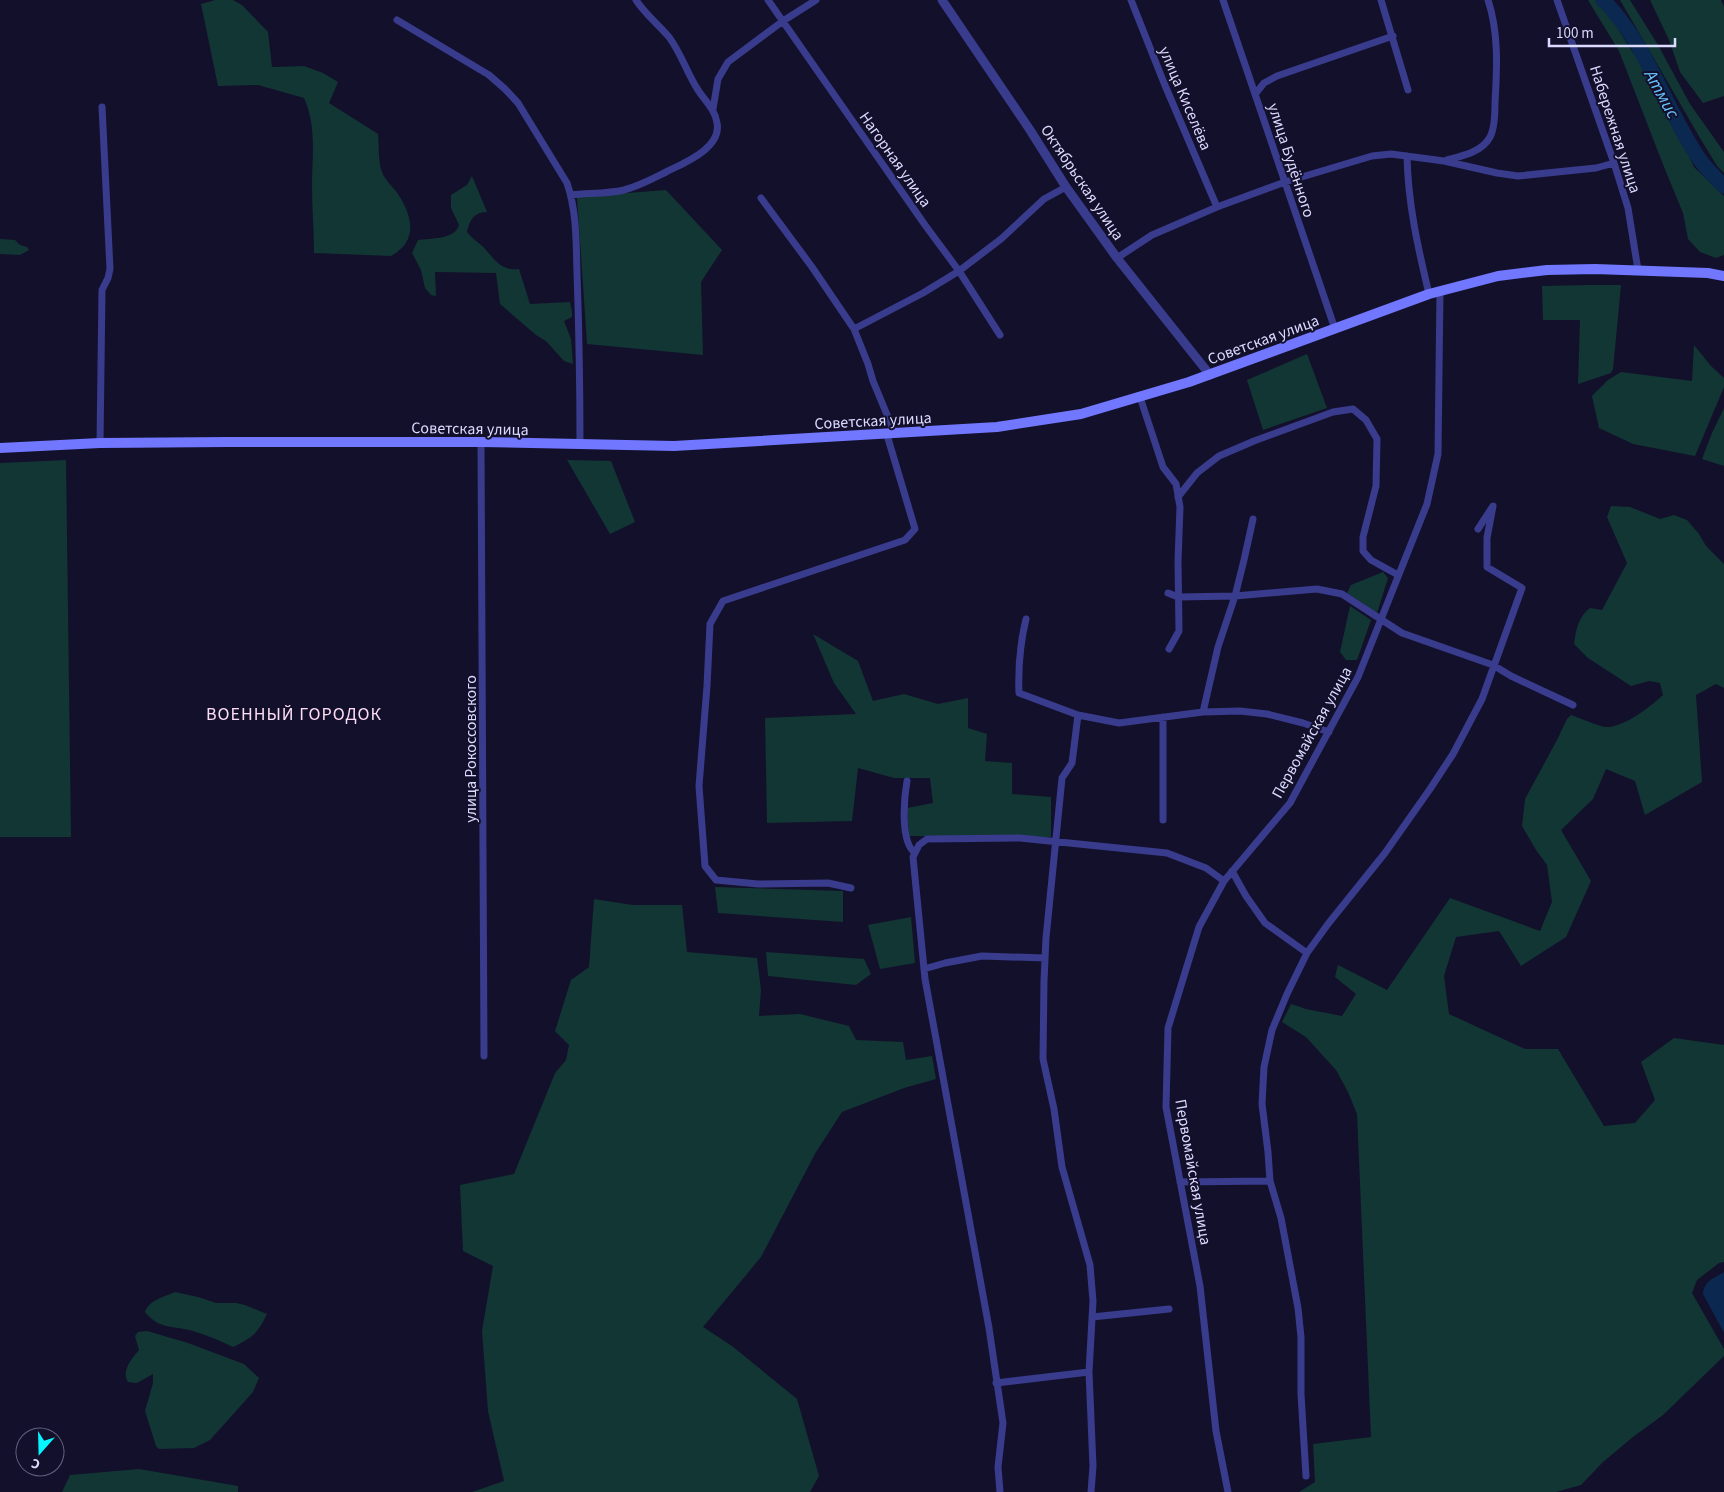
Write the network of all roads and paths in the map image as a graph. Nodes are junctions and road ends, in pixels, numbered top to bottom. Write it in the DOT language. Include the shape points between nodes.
graph roads {
  1 [pos="636,0"];
  2 [pos="768,0"];
  3 [pos="816,0"];
  4 [pos="942,0"];
  5 [pos="1131,0"];
  6 [pos="1223,0"];
  7 [pos="1381,0"];
  8 [pos="1488,0"];
  9 [pos="1557,0"];
  10 [pos="396,20"];
  11 [pos="783,21"];
  12 [pos="1393,36"];
  13 [pos="1408,90"];
  14 [pos="1256,93"];
  15 [pos="102,107"];
  16 [pos="712,109"];
  17 [pos="1407,156"];
  18 [pos="1444,161"];
  19 [pos="1614,163"];
  20 [pos="1285,182"];
  21 [pos="1066,187"];
  22 [pos="571,195"];
  23 [pos="761,198"];
  24 [pos="1217,206"];
  25 [pos="1117,258"];
  26 [pos="1638,270"];
  27 [pos="959,271"];
  28 [pos="1724,276"];
  29 [pos="1440,291"];
  30 [pos="1429,294"];
  31 [pos="854,329"];
  32 [pos="1335,329"];
  33 [pos="1000,335"];
  34 [pos="1210,375"];
  35 [pos="1140,396"];
  36 [pos="891,434"];
  37 [pos="481,442"];
  38 [pos="100,443"];
  39 [pos="580,445"];
  40 [pos="0,448"];
  41 [pos="1178,497"];
  42 [pos="1253,519"];
  43 [pos="1478,529"];
  44 [pos="1398,576"];
  45 [pos="1168,593"];
  46 [pos="1235,596"];
  47 [pos="1178,597"];
  48 [pos="1026,619"];
  49 [pos="1380,619"];
  50 [pos="1169,649"];
  51 [pos="1493,665"];
  52 [pos="1573,705"];
  53 [pos="1203,712"];
  54 [pos="1078,715"];
  55 [pos="1162,718"];
  56 [pos="1329,732"];
  57 [pos="907,780"];
  58 [pos="1163,820"];
  59 [pos="1057,842"];
  60 [pos="915,853"];
  61 [pos="1232,871"];
  62 [pos="1224,881"];
  63 [pos="851,888"];
  64 [pos="1308,954"];
  65 [pos="1045,958"];
  66 [pos="924,969"];
  67 [pos="484,1056"];
  68 [pos="1270,1180"];
  69 [pos="1180,1182"];
  70 [pos="1169,1309"];
  71 [pos="1092,1317"];
  72 [pos="1089,1372"];
  73 [pos="996,1383"];
  74 [pos="1306,1476"];
  75 [pos="1000,1492"];
  76 [pos="1091,1492"];
  77 [pos="1228,1492"];
  1 -- 16 [label="street" via="668,35 697,90"];
  2 -- 11 [label="street, Нагорная улица"];
  3 -- 11 [label="street"];
  4 -- 21 [label="street, Октябрьская улица"];
  5 -- 24 [label="street, улица Киселёва"];
  6 -- 14 [label="street, улица Будённого"];
  7 -- 12 [label="street"];
  8 -- 18 [label="street" via="1496,35 1497,74 1495,116 1490,136 1483,145 1466,155"];
  9 -- 19 [label="street, Набережная улица"];
  10 -- 22 [label="street" via="489,74 505,89 518,103 567,183"];
  11 -- 16 [label="street" via="728,62 718,79"];
  11 -- 27 [label="street, Нагорная улица"];
  12 -- 13 [label="street"];
  12 -- 14 [label="street" via="1278,76 1264,83"];
  14 -- 20 [label="street, улица Будённого"];
  15 -- 38 [label="street" via="110,269 102,290"];
  16 -- 22 [label="street" via="718,123 717,135 697,157 636,187"];
  17 -- 18 [label="street"];
  17 -- 20 [label="street" via="1372,156"];
  17 -- 30 [label="street" via="1415,235"];
  18 -- 19 [label="street" via="1518,176 1596,168"];
  19 -- 26 [label="street, Набережная улица" via="1628,208"];
  20 -- 24 [label="street"];
  20 -- 32 [label="street, улица Будённого"];
  21 -- 25 [label="street, Октябрьская улица"];
  21 -- 27 [label="street" via="1044,199 1001,239"];
  22 -- 39 [label="street" via="579,322"];
  23 -- 31 [label="street"];
  24 -- 25 [label="street" via="1152,235"];
  25 -- 34 [label="street, Октябрьская улица"];
  26 -- 28 [label="main road, Советская улица"];
  26 -- 29 [label="main road, Советская улица" via="1537,271 1498,276"];
  27 -- 31 [label="street"];
  27 -- 33 [label="street, Нагорная улица"];
  29 -- 30 [label="main road, Советская улица"];
  29 -- 44 [label="street, Первомайская улица" via="1438,454 1427,504"];
  30 -- 32 [label="main road, Советская улица"];
  31 -- 36 [label="street"];
  32 -- 34 [label="main road, Советская улица"];
  34 -- 35 [label="main road, Советская улица"];
  35 -- 36 [label="main road, Советская улица" via="1061,418 997,427"];
  35 -- 41 [label="street" via="1163,467 1176,484"];
  36 -- 39 [label="main road, Советская улица" via="674,446"];
  36 -- 63 [label="street" via="916,529 905,540 724,601 710,624 699,786 705,866 716,880 758,884 828,883"];
  37 -- 38 [label="main road, Советская улица"];
  37 -- 39 [label="main road, Советская улица"];
  37 -- 67 [label="street, улица Рокоссовского"];
  38 -- 40 [label="main road, Советская улица"];
  41 -- 44 [label="street" via="1198,473 1219,456 1333,412 1353,409 1366,420 1377,439 1376,486 1363,538 1363,551 1371,560"];
  41 -- 47 [label="street"];
  42 -- 46 [label="street"];
  43 -- 51 [label="street" via="1493,506 1487,538 1487,567 1522,588"];
  44 -- 49 [label="street, Первомайская улица"];
  45 -- 47 [label="street"];
  46 -- 47 [label="street"];
  46 -- 49 [label="street" via="1317,589 1342,594"];
  46 -- 53 [label="street" via="1218,646"];
  47 -- 50 [label="street" via="1179,631"];
  48 -- 54 [label="street" via="1018,676 1020,693"];
  49 -- 51 [label="street" via="1402,633"];
  49 -- 56 [label="street, Первомайская улица" via="1358,677"];
  51 -- 52 [label="street"];
  51 -- 64 [label="street" via="1482,699 1453,754 1385,853"];
  53 -- 55 [label="street"];
  53 -- 56 [label="street" via="1267,714"];
  54 -- 55 [label="street" via="1119,723"];
  54 -- 59 [label="street" via="1072,763 1062,778"];
  55 -- 58 [label="street"];
  56 -- 61 [label="street, Первомайская улица" via="1290,803"];
  57 -- 60 [label="street" via="903,800 904,825 910,850"];
  59 -- 60 [label="street" via="1020,838 927,839"];
  59 -- 62 [label="street" via="1167,853 1206,868"];
  59 -- 65 [label="street"];
  60 -- 66 [label="street" via="912,857"];
  61 -- 62 [label="street, Первомайская улица"];
  61 -- 64 [label="street" via="1265,923"];
  62 -- 69 [label="street, Первомайская улица" via="1199,927 1168,1028 1166,1107"];
  64 -- 68 [label="street" via="1272,1030 1264,1067 1262,1104"];
  65 -- 66 [label="street" via="982,956"];
  65 -- 71 [label="street" via="1043,1059 1062,1167 1090,1265"];
  66 -- 73 [label="street" via="989,1328"];
  68 -- 69 [label="street"];
  68 -- 74 [label="street" via="1281,1218 1298,1308"];
  69 -- 77 [label="street, Первомайская улица" via="1200,1286 1216,1431"];
  70 -- 71 [label="street"];
  71 -- 72 [label="street"];
  72 -- 73 [label="street"];
  72 -- 76 [label="street"];
  73 -- 75 [label="street" via="1003,1423 998,1467"];
}
